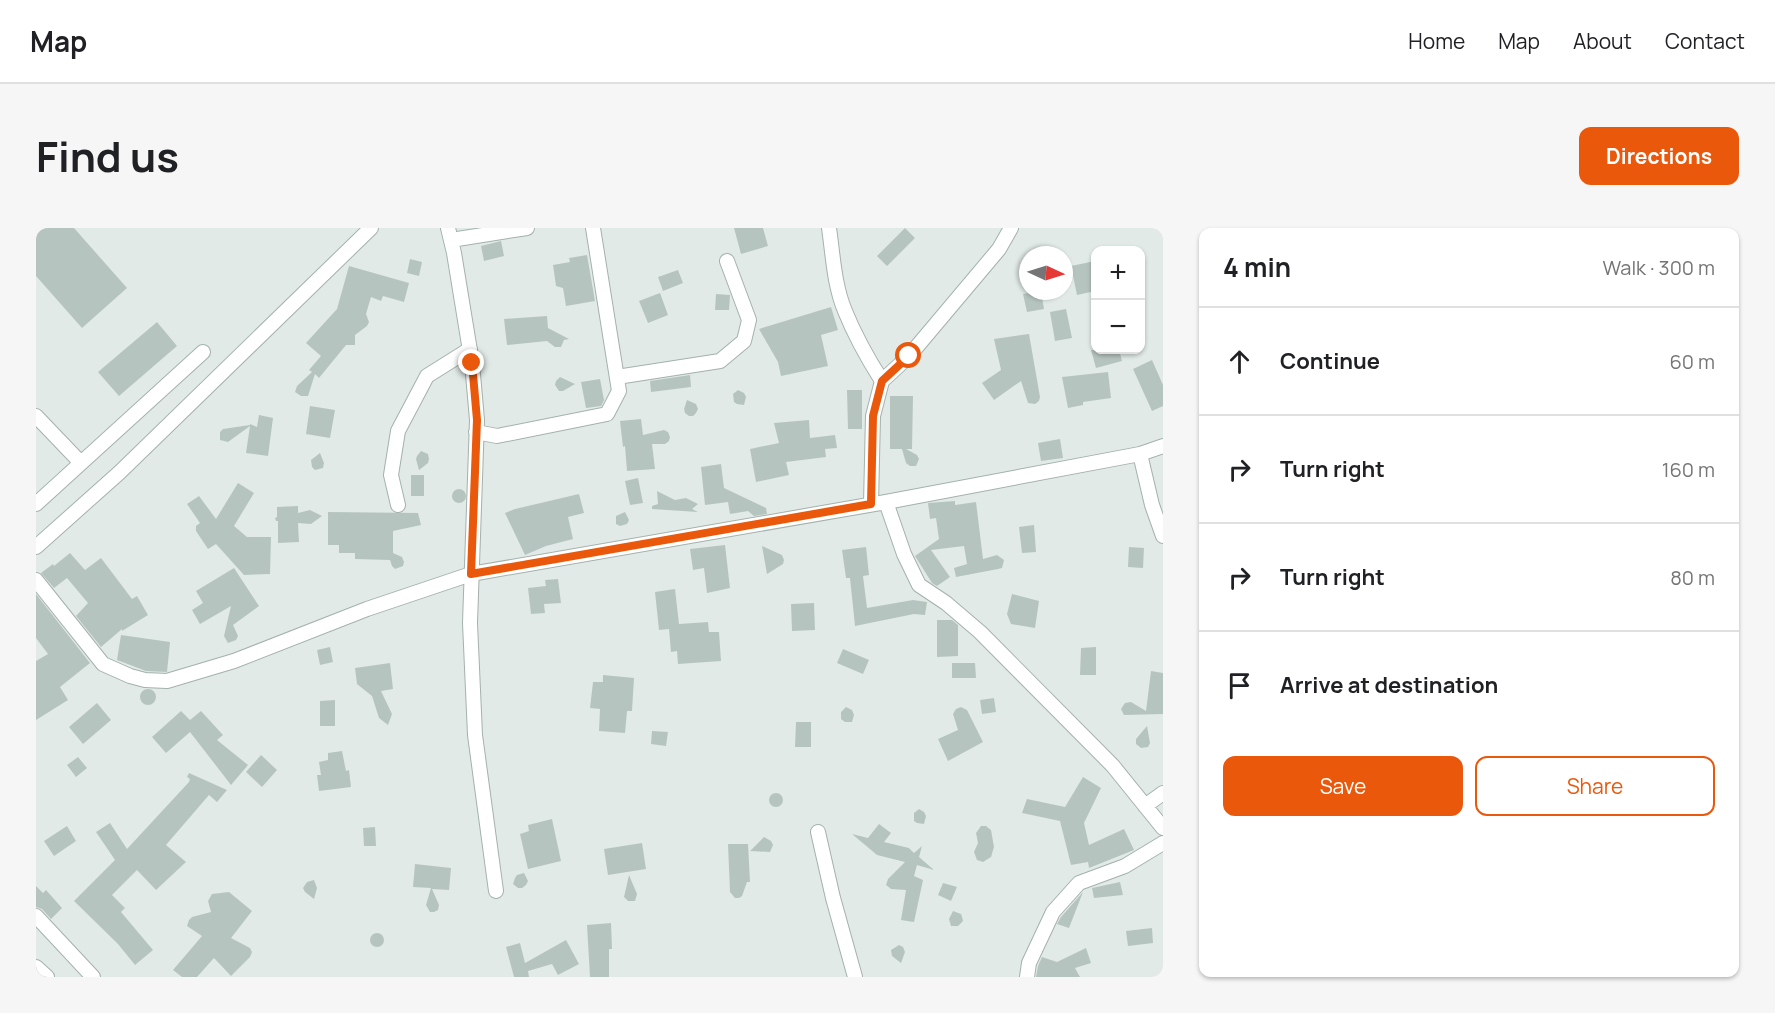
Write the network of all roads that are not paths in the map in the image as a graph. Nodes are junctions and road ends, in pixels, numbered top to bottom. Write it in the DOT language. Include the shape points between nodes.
graph roads {
  1 [pos="371,228"];
  2 [pos="527,228"];
  3 [pos="593,228"];
  4 [pos="829,228"];
  5 [pos="1011,228"];
  6 [pos="457,233"];
  7 [pos="727,261"];
  8 [pos="470,349"];
  9 [pos="203,352"];
  10 [pos="617,377"];
  11 [pos="882,381"];
  12 [pos="36,416"];
  13 [pos="476,432"];
  14 [pos="1163,446"];
  15 [pos="1140,454"];
  16 [pos="81,463"];
  17 [pos="878,503"];
  18 [pos="36,504"];
  19 [pos="398,505"];
  20 [pos="1163,536"];
  21 [pos="36,547"];
  22 [pos="471,574"];
  23 [pos="36,580"];
  24 [pos="1163,793"];
  25 [pos="1145,806"];
  26 [pos="1163,828"];
  27 [pos="818,832"];
  28 [pos="1163,843"];
  29 [pos="496,891"];
  30 [pos="36,916"];
  31 [pos="36,968"];
  32 [pos="47,977"];
  33 [pos="93,977"];
  34 [pos="855,977"];
  35 [pos="1026,977"];
  1 -- 21 [label="street" via="120,472"];
  2 -- 6 [label="street"];
  3 -- 10 [label="street"];
  4 -- 11 [label="street" via="844,309"];
  5 -- 11 [label="street" via="999,249 909,356"];
  6 -- 8 [label="street"];
  7 -- 10 [label="street" via="749,320 744,340 720,361"];
  8 -- 13 [label="street"];
  8 -- 19 [label="street" via="427,376 398,431 391,475"];
  9 -- 16 [label="street"];
  10 -- 13 [label="street" via="619,391 607,414 497,436"];
  11 -- 17 [label="street" via="873,416"];
  12 -- 16 [label="street"];
  13 -- 22 [label="street"];
  14 -- 15 [label="street"];
  15 -- 17 [label="street"];
  15 -- 20 [label="street"];
  16 -- 18 [label="street"];
  17 -- 22 [label="street"];
  17 -- 25 [label="street" via="919,585 980,632 1113,766"];
  22 -- 23 [label="street" via="234,661 167,681 145,680 103,664"];
  22 -- 29 [label="street" via="475,735"];
  24 -- 25 [label="street"];
  25 -- 26 [label="street"];
  27 -- 34 [label="street"];
  28 -- 35 [label="street" via="1125,866 1079,883 1053,912"];
  30 -- 33 [label="street"];
  31 -- 32 [label="street"];
}
